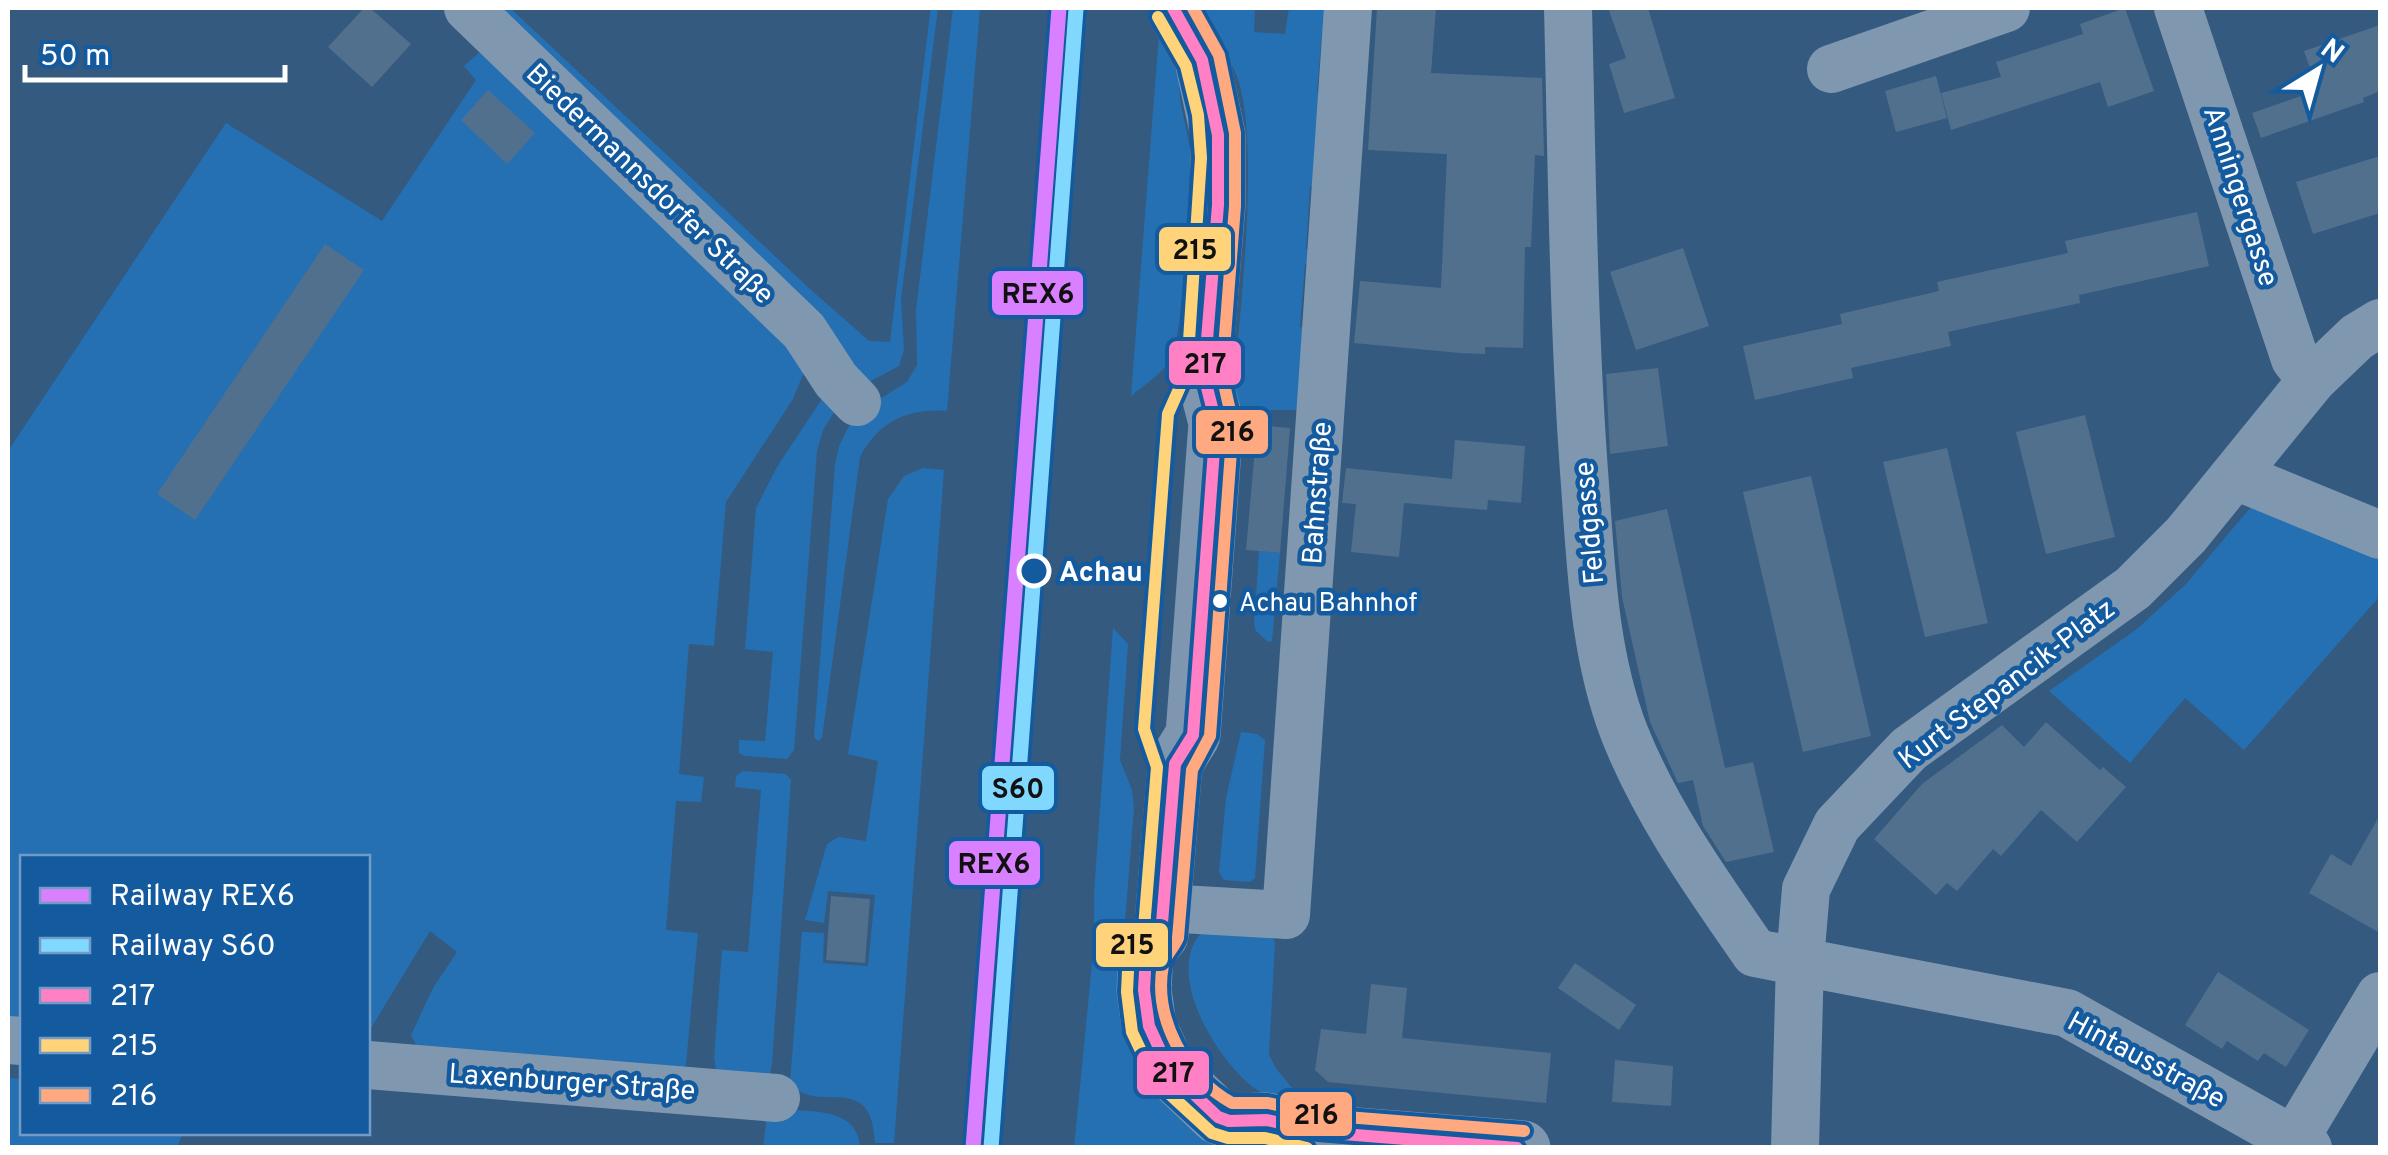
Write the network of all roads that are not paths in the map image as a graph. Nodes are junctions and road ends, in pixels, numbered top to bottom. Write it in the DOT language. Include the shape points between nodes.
graph roads {
  1 [pos="468,8"];
  2 [pos="1348,8"];
  3 [pos="1568,8"];
  4 [pos="2006,8"];
  5 [pos="2178,8"];
  6 [pos="1202,60"];
  7 [pos="1830,69"];
  8 [pos="2380,323"];
  9 [pos="2312,380"];
  10 [pos="856,402"];
  11 [pos="2236,476"];
  12 [pos="2380,535"];
  13 [pos="1162,921"];
  14 [pos="1800,960"];
  15 [pos="2380,996"];
  16 [pos="370,1065"];
  17 [pos="776,1098"];
  18 [pos="2301,1144"];
  19 [pos="1524,1148"];
  20 [pos="1795,1148"];
  1 -- 10 [label="street, Biedermannsdorfer Straße" via="804,331"];
  2 -- 13 [label="street, Bahnstraße" via="1286,915"];
  3 -- 14 [label="street, Feldgasse" via="1578,389 1594,595 1610,686 1642,772 1714,894 1756,953"];
  4 -- 7 [label="street"];
  5 -- 9 [label="street, Anningergasse" via="2295,359"];
  6 -- 13 [label="main road" via="1219,158 1204,376 1216,423 1193,735 1175,764"];
  8 -- 9 [label="street, Kurt Stepancik-Platz"];
  9 -- 11 [label="street, Kurt Stepancik-Platz"];
  11 -- 12 [label="street"];
  11 -- 14 [label="street, Kurt Stepancik-Platz" via="2133,588 1909,749 1837,825 1806,888"];
  13 -- 19 [label="main road" via="1193,1040 1266,1120 1318,1132"];
  14 -- 18 [label="street, Hintausstraße" via="2066,1013"];
  14 -- 20 [label="street, Kurt Stepancik-Platz"];
  15 -- 18 [label="street"];
  16 -- 17 [label="street, Laxenburger Straße"];
}
